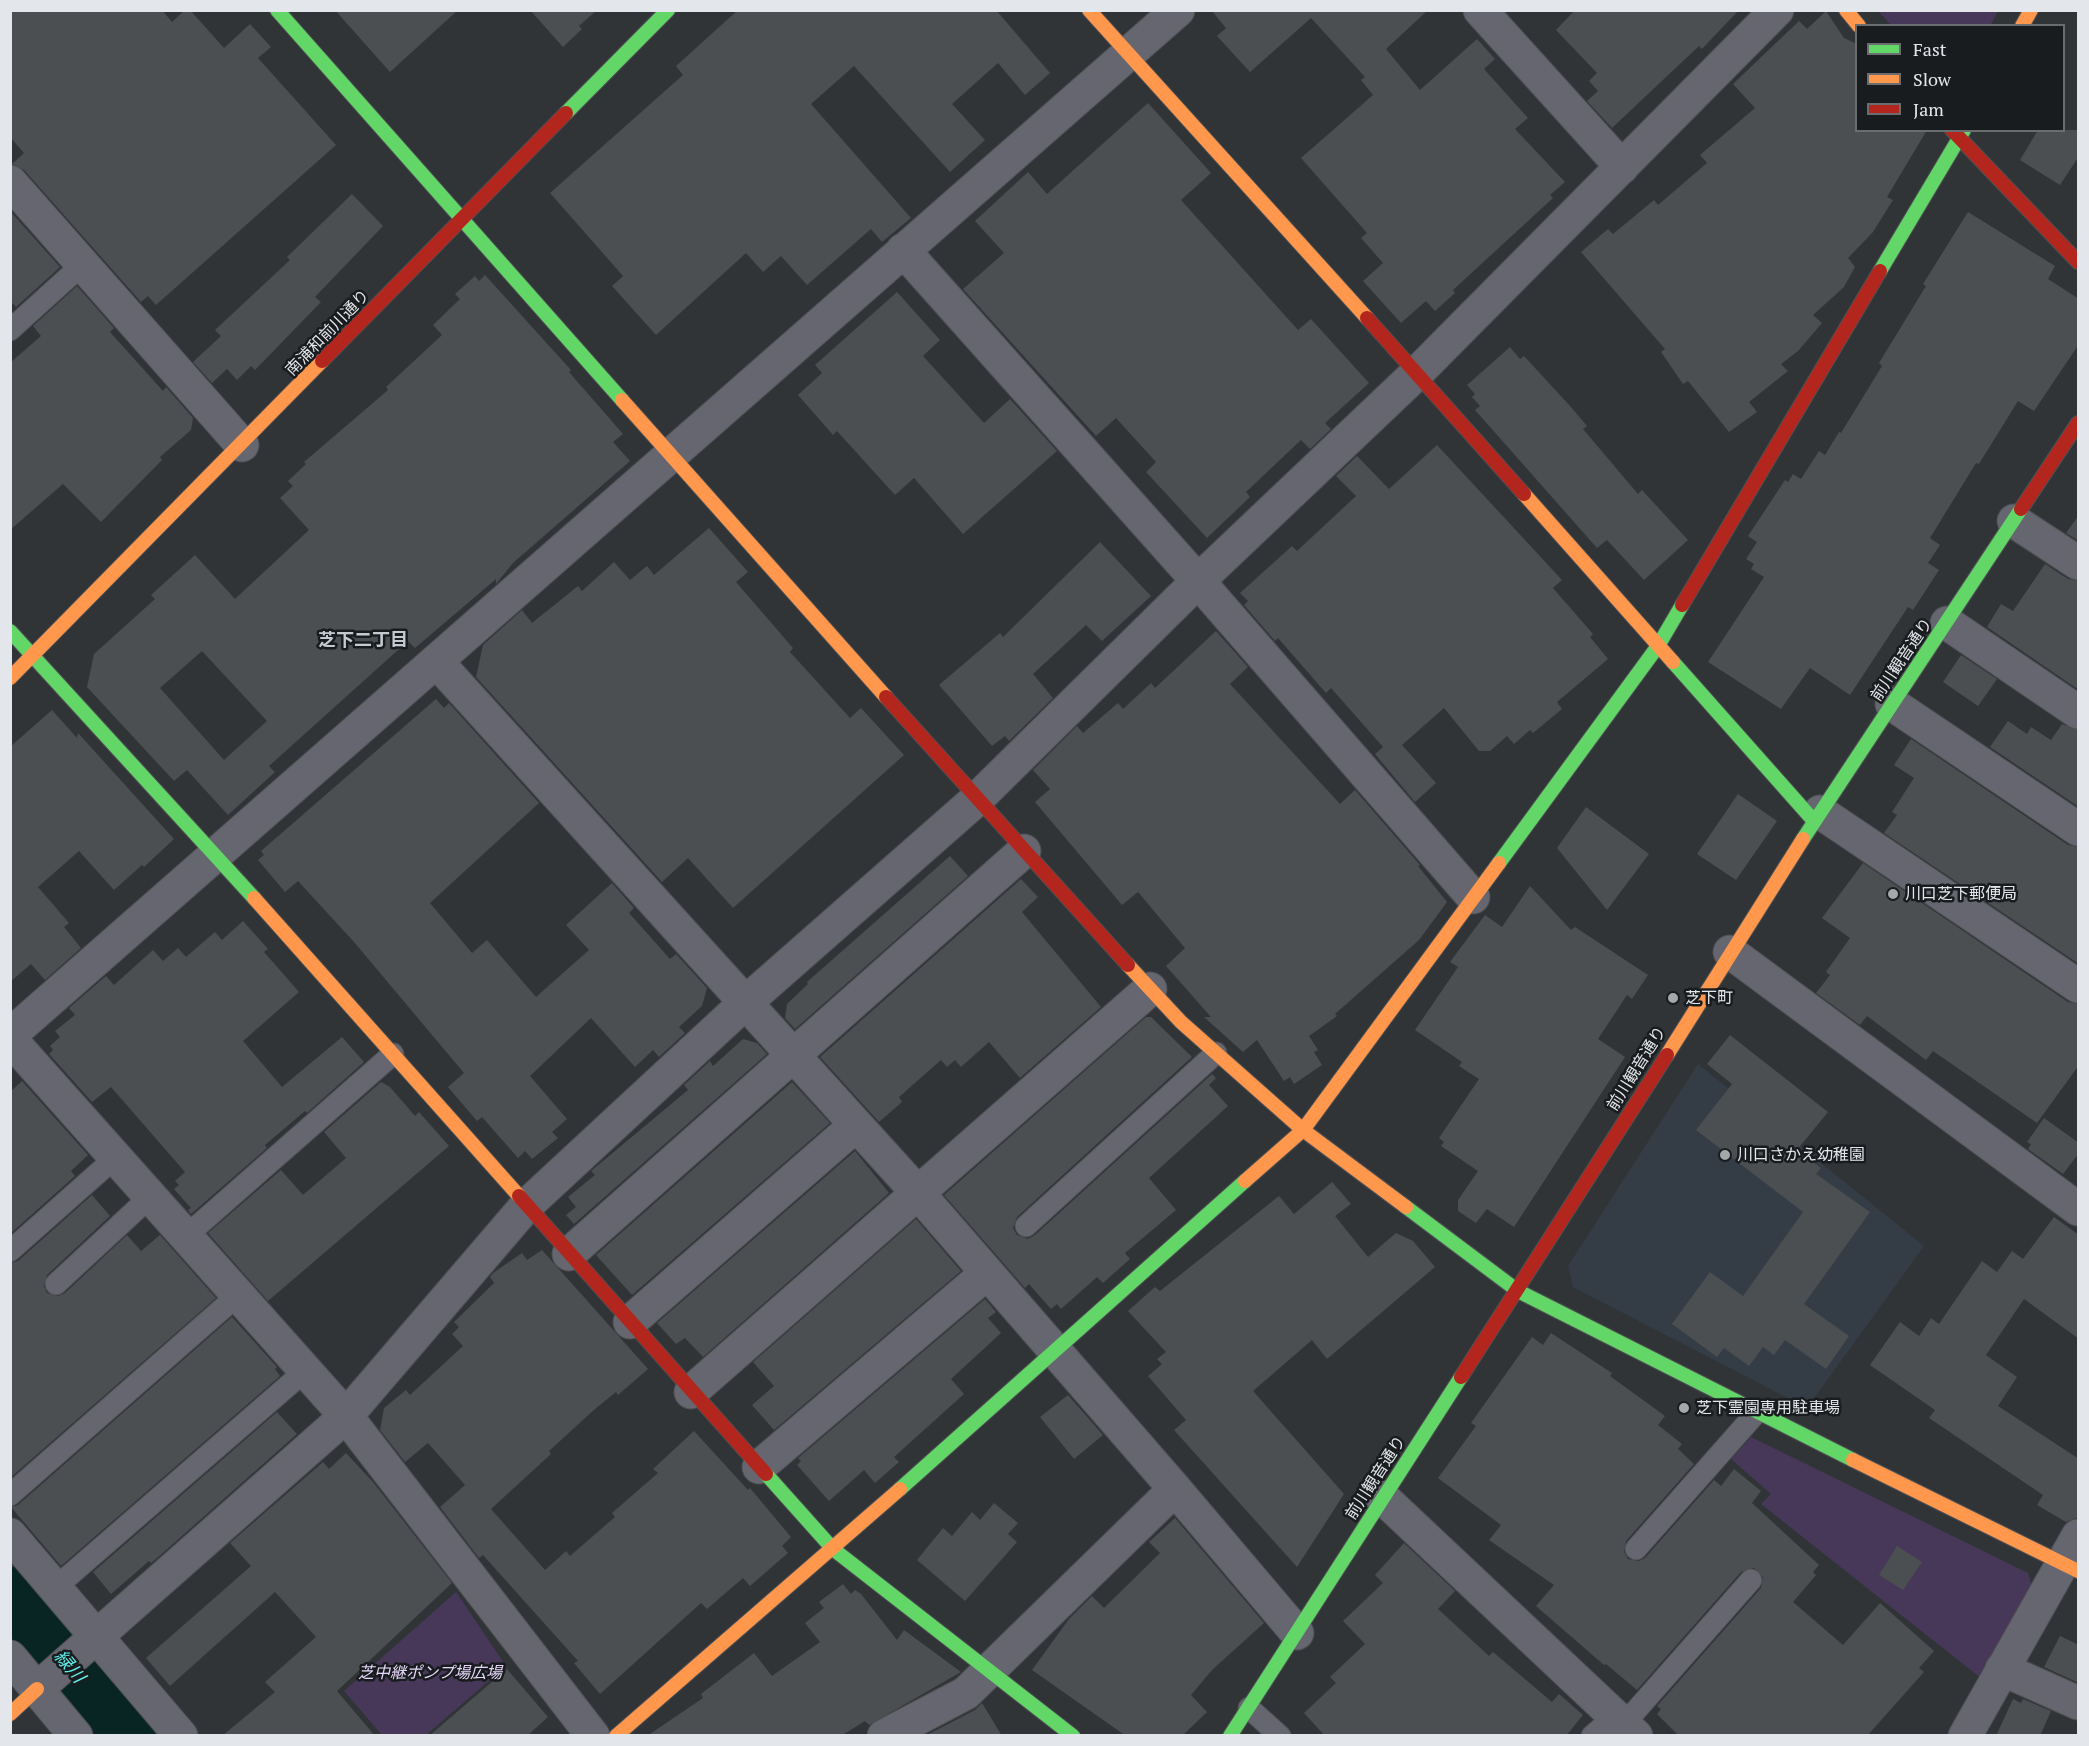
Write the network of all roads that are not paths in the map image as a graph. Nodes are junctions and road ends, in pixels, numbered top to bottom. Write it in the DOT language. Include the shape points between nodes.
graph roads {
  1 [pos="668,10"];
  2 [pos="1089,10"];
  3 [pos="1178,10"];
  4 [pos="1480,10"];
  5 [pos="1777,10"];
  6 [pos="1846,10"];
  7 [pos="2031,10"];
  8 [pos="286,13"];
  9 [pos="1857,24"];
  10 [pos="2023,24"];
  11 [pos="1128,54"];
  12 [pos="1958,133"];
  13 [pos="1622,167"];
  14 [pos="10,182"];
  15 [pos="462,221"];
  16 [pos="903,250"];
  17 [pos="2079,262"];
  18 [pos="83,264"];
  19 [pos="10,330"];
  20 [pos="1418,373"];
  21 [pos="2079,423"];
  22 [pos="242,445"];
  23 [pos="670,454"];
  24 [pos="2014,521"];
  25 [pos="2079,563"];
  26 [pos="1198,581"];
  27 [pos="1947,623"];
  28 [pos="10,631"];
  29 [pos="1658,646"];
  30 [pos="31,656"];
  31 [pos="437,662"];
  32 [pos="10,678"];
  33 [pos="1893,704"];
  34 [pos="2079,712"];
  35 [pos="977,799"];
  36 [pos="1817,817"];
  37 [pos="2079,829"];
  38 [pos="1024,851"];
  39 [pos="217,856"];
  40 [pos="1473,897"];
  41 [pos="1730,952"];
  42 [pos="2079,986"];
  43 [pos="1150,988"];
  44 [pos="745,1003"];
  45 [pos="10,1037"];
  46 [pos="1216,1053"];
  47 [pos="393,1054"];
  48 [pos="792,1055"];
  49 [pos="856,1125"];
  50 [pos="1303,1130"];
  51 [pos="116,1156"];
  52 [pos="918,1193"];
  53 [pos="151,1196"];
  54 [pos="526,1206"];
  55 [pos="2079,1209"];
  56 [pos="1026,1226"];
  57 [pos="186,1236"];
  58 [pos="10,1251"];
  59 [pos="569,1254"];
  60 [pos="987,1273"];
  61 [pos="56,1284"];
  62 [pos="1518,1291"];
  63 [pos="238,1295"];
  64 [pos="630,1323"];
  65 [pos="1055,1353"];
  66 [pos="305,1371"];
  67 [pos="691,1392"];
  68 [pos="1757,1412"];
  69 [pos="346,1416"];
  70 [pos="759,1467"];
  71 [pos="1175,1488"];
  72 [pos="10,1495"];
  73 [pos="1382,1497"];
  74 [pos="10,1534"];
  75 [pos="833,1549"];
  76 [pos="1636,1549"];
  77 [pos="2073,1556"];
  78 [pos="1751,1580"];
  79 [pos="56,1587"];
  80 [pos="1297,1633"];
  81 [pos="97,1637"];
  82 [pos="10,1657"];
  83 [pos="2002,1669"];
  84 [pos="989,1670"];
  85 [pos="39,1688"];
  86 [pos="2079,1702"];
  87 [pos="1248,1708"];
  88 [pos="10,1714"];
  89 [pos="1617,1728"];
  90 [pos="76,1736"];
  91 [pos="182,1736"];
  92 [pos="593,1736"];
  93 [pos="616,1736"];
  94 [pos="884,1736"];
  95 [pos="1073,1736"];
  96 [pos="1230,1736"];
  97 [pos="1280,1736"];
  98 [pos="1965,1736"];
  1 -- 15 [label="street, 南浦和前川通り"];
  2 -- 11 [label="street"];
  3 -- 11 [label="street"];
  4 -- 13 [label="street"];
  5 -- 13 [label="street"];
  6 -- 9 [label="street"];
  7 -- 10 [label="street"];
  8 -- 15 [label="street"];
  11 -- 16 [label="street"];
  11 -- 20 [label="street"];
  12 -- 17 [label="street"];
  12 -- 29 [label="street"];
  13 -- 20 [label="street"];
  14 -- 18 [label="street"];
  15 -- 22 [label="street, 南浦和前川通り"];
  15 -- 23 [label="street"];
  16 -- 23 [label="street"];
  16 -- 26 [label="street"];
  18 -- 19 [label="lane"];
  18 -- 22 [label="street"];
  20 -- 26 [label="street"];
  20 -- 29 [label="street"];
  21 -- 24 [label="street, 前川観音通り"];
  22 -- 30 [label="street, 南浦和前川通り"];
  23 -- 31 [label="street"];
  23 -- 35 [label="street"];
  24 -- 25 [label="street"];
  24 -- 27 [label="street, 前川観音通り"];
  26 -- 35 [label="street"];
  26 -- 40 [label="street"];
  27 -- 33 [label="street, 前川観音通り"];
  27 -- 34 [label="street"];
  28 -- 30 [label="street"];
  29 -- 36 [label="street"];
  29 -- 40 [label="street"];
  30 -- 32 [label="street, 南浦和前川通り"];
  30 -- 39 [label="street"];
  31 -- 39 [label="street"];
  31 -- 44 [label="street"];
  33 -- 36 [label="street, 前川観音通り"];
  33 -- 37 [label="street"];
  35 -- 38 [label="street"];
  35 -- 44 [label="street"];
  36 -- 41 [label="street, 前川観音通り"];
  36 -- 42 [label="street"];
  38 -- 43 [label="street"];
  38 -- 48 [label="street"];
  39 -- 45 [label="street"];
  39 -- 47 [label="street"];
  40 -- 50 [label="street"];
  41 -- 55 [label="street"];
  41 -- 62 [label="street, 前川観音通り"];
  43 -- 46 [label="street"];
  43 -- 52 [label="street"];
  44 -- 48 [label="street"];
  44 -- 54 [label="street"];
  45 -- 51 [label="street"];
  46 -- 50 [label="street"];
  46 -- 56 [label="lane"];
  47 -- 54 [label="street"];
  47 -- 57 [label="lane"];
  48 -- 49 [label="street"];
  48 -- 59 [label="street"];
  49 -- 52 [label="street"];
  49 -- 64 [label="street"];
  50 -- 62 [label="street"];
  50 -- 65 [label="street"];
  51 -- 53 [label="street"];
  51 -- 58 [label="lane"];
  52 -- 60 [label="street"];
  52 -- 67 [label="street"];
  53 -- 57 [label="street"];
  53 -- 61 [label="lane"];
  54 -- 59 [label="street"];
  54 -- 69 [label="street"];
  57 -- 63 [label="street"];
  59 -- 64 [label="street"];
  60 -- 65 [label="street"];
  60 -- 70 [label="street"];
  62 -- 68 [label="street"];
  62 -- 73 [label="street, 前川観音通り"];
  63 -- 66 [label="street"];
  63 -- 72 [label="lane"];
  64 -- 67 [label="street"];
  65 -- 71 [label="street"];
  65 -- 75 [label="street"];
  66 -- 69 [label="street"];
  66 -- 79 [label="lane"];
  67 -- 70 [label="street"];
  68 -- 76 [label="lane"];
  68 -- 77 [label="street"];
  69 -- 81 [label="street"];
  69 -- 92 [label="street"];
  70 -- 75 [label="street"];
  71 -- 80 [label="street"];
  71 -- 84 [label="street"];
  73 -- 80 [label="street, 前川観音通り"];
  73 -- 89 [label="street"];
  74 -- 79 [label="street"];
  75 -- 84 [label="street"];
  75 -- 93 [label="street"];
  77 -- 83 [label="street"];
  78 -- 89 [label="lane"];
  79 -- 81 [label="street"];
  80 -- 87 [label="street, 前川観音通り"];
  81 -- 85 [label="street"];
  81 -- 91 [label="street"];
  82 -- 85 [label="street"];
  83 -- 86 [label="street"];
  83 -- 98 [label="street"];
  84 -- 94 [label="street" via="966,1693"];
  84 -- 95 [label="street"];
  85 -- 88 [label="street"];
  85 -- 90 [label="street"];
  87 -- 96 [label="street, 前川観音通り"];
  87 -- 97 [label="lane"];
}
